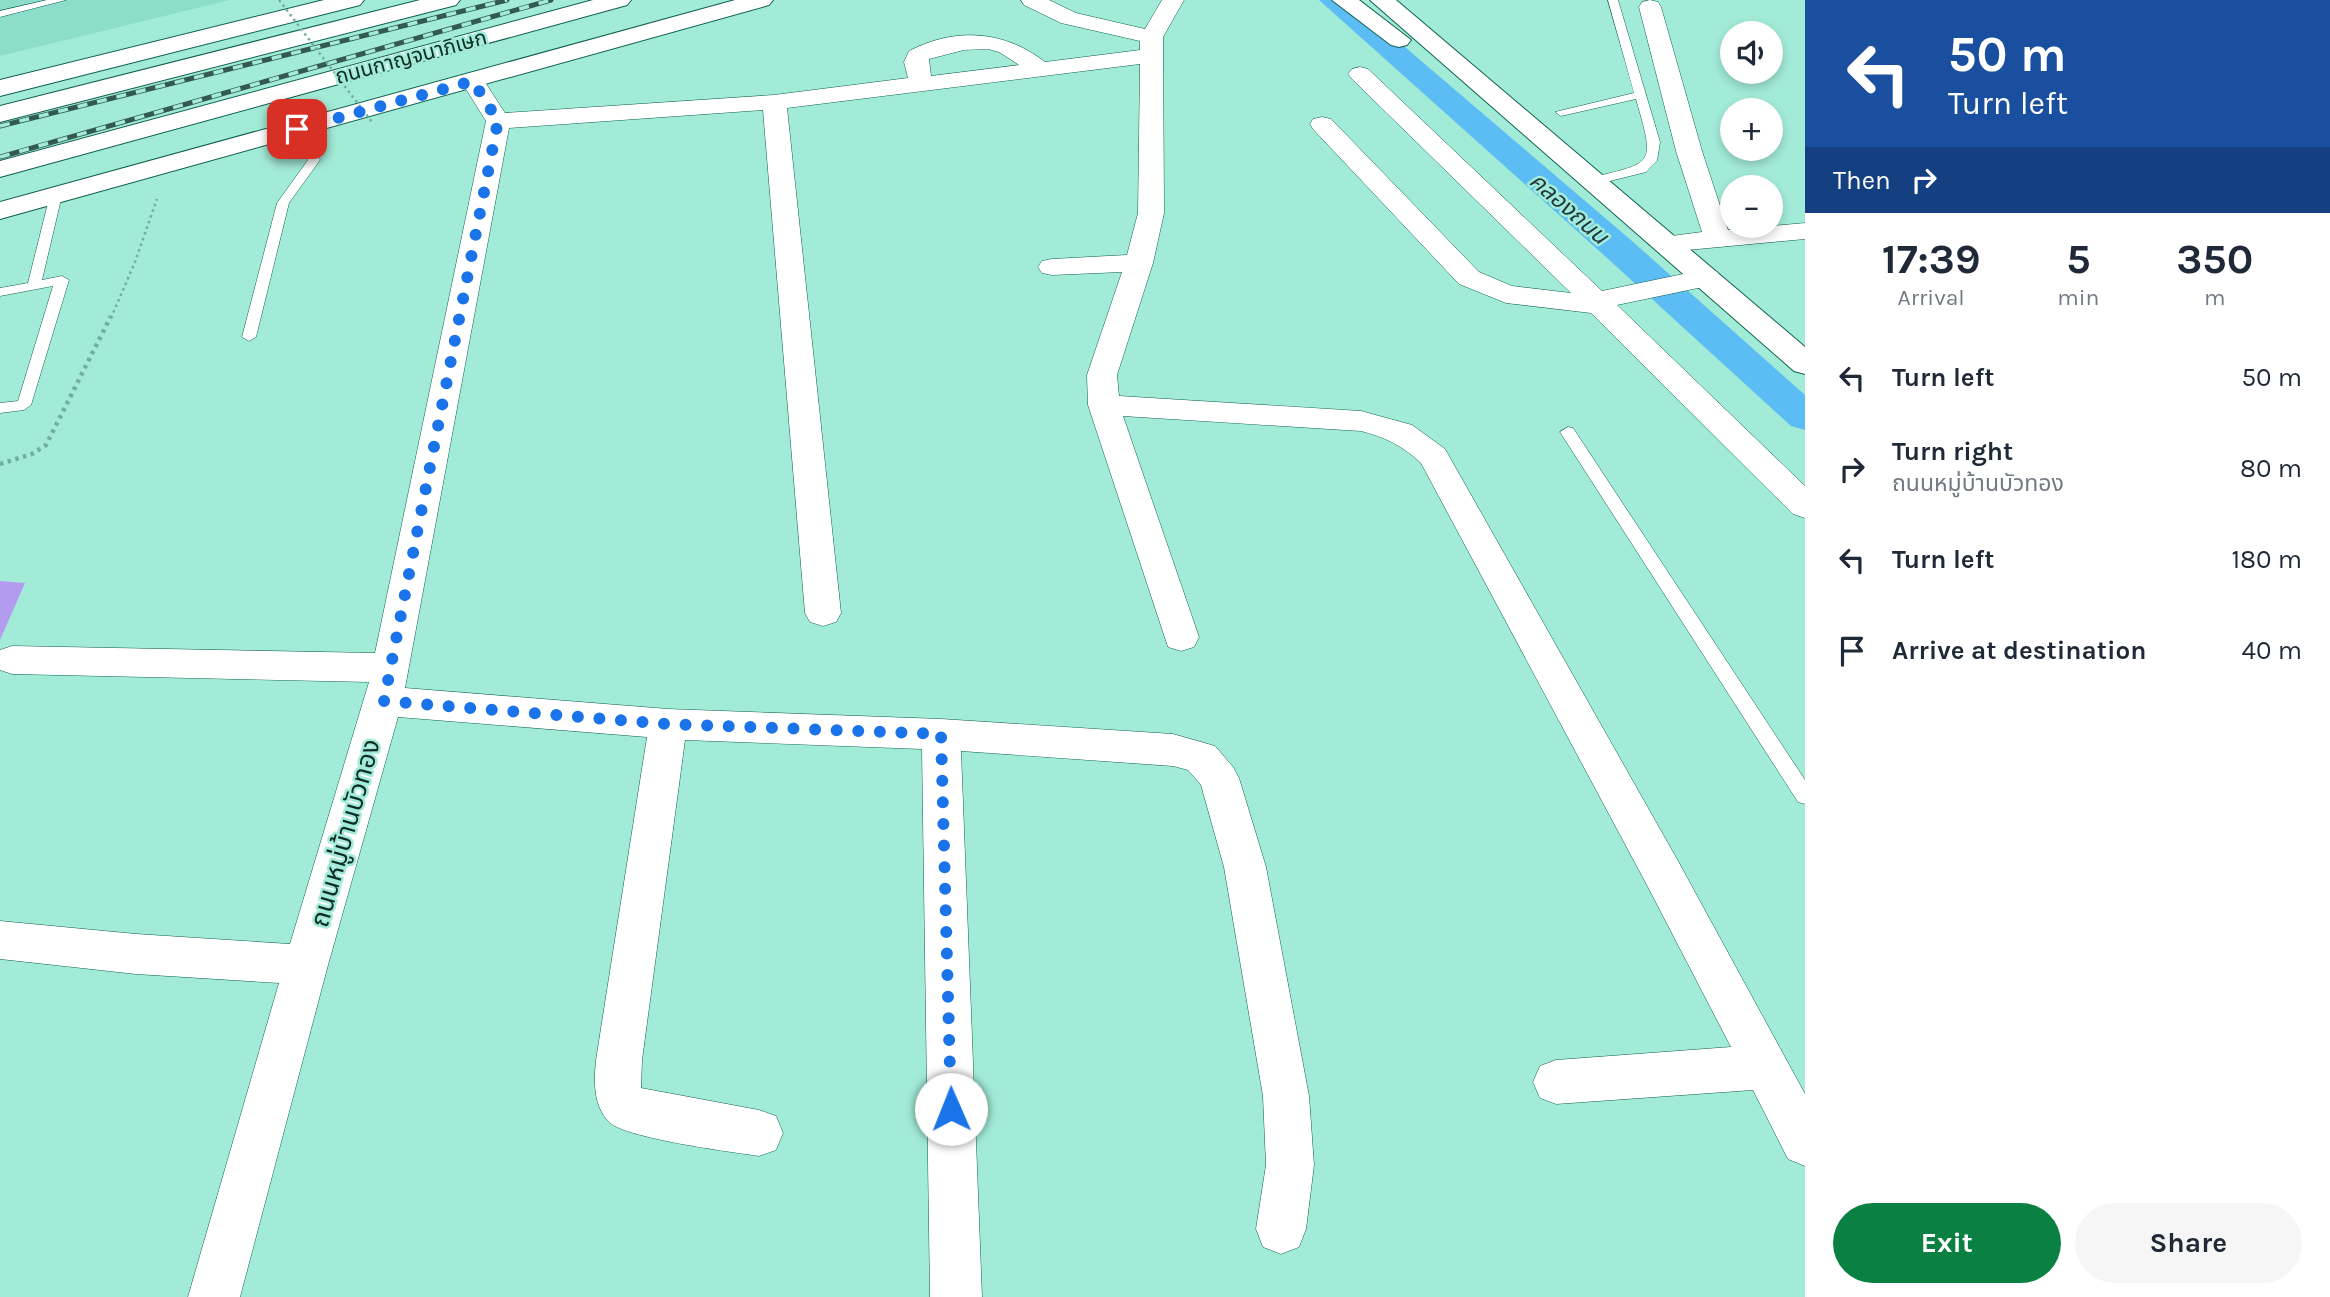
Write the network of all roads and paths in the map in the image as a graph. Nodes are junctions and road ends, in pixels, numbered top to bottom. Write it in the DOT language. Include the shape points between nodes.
graph roads {
  1 [pos="61,0"];
  2 [pos="279,0"];
  3 [pos="352,0"];
  4 [pos="448,0"];
  5 [pos="619,0"];
  6 [pos="761,0"];
  7 [pos="1032,0"];
  8 [pos="1173,0"];
  9 [pos="1344,0"];
  10 [pos="1382,0"];
  11 [pos="1613,0"];
  12 [pos="1650,7"];
  13 [pos="0,14"];
  14 [pos="1152,47"];
  15 [pos="1040,70"];
  16 [pos="1360,74"];
  17 [pos="473,81"];
  18 [pos="921,82"];
  19 [pos="0,88"];
  20 [pos="1492,94"];
  21 [pos="1640,95"];
  22 [pos="774,102"];
  23 [pos="0,112"];
  24 [pos="1560,112"];
  25 [pos="498,121"];
  26 [pos="372,122"];
  27 [pos="1322,124"];
  28 [pos="297,129"];
  29 [pos="167,164"];
  30 [pos="0,169"];
  31 [pos="1594,181"];
  32 [pos="56,195"];
  33 [pos="0,211"];
  34 [pos="1805,231"];
  35 [pos="1718,241"];
  36 [pos="1666,244"];
  37 [pos="1139,263"];
  38 [pos="1052,267"];
  39 [pos="1707,278"];
  40 [pos="34,286"];
  41 [pos="0,292"];
  42 [pos="1598,302"];
  43 [pos="249,338"];
  44 [pos="1805,364"];
  45 [pos="1104,405"];
  46 [pos="0,408"];
  47 [pos="1568,432"];
  48 [pos="0,464"];
  49 [pos="1805,506"];
  50 [pos="822,613"];
  51 [pos="1181,637"];
  52 [pos="12,660"];
  53 [pos="387,685"];
  54 [pos="668,724"];
  55 [pos="941,734"];
  56 [pos="1805,796"];
  57 [pos="0,940"];
  58 [pos="306,965"];
  59 [pos="1765,1067"];
  60 [pos="1556,1082"];
  61 [pos="759,1133"];
  62 [pos="1805,1142"];
  63 [pos="1281,1229"];
  64 [pos="214,1297"];
  65 [pos="956,1297"];
  1 -- 13 [label="lane"];
  2 -- 26 [label="path, bridge"];
  3 -- 19 [label="main road"];
  4 -- 23 [label="main road, ถนนกาญจนาภิเษก"];
  5 -- 30 [label="main road, ถนนกาญจนาภิเษก"];
  6 -- 17 [label="main road"];
  7 -- 14 [label="street"];
  8 -- 14 [label="street"];
  9 -- 20 [label="main road" via="1396,38"];
  10 -- 20 [label="main road"];
  11 -- 21 [label="lane"];
  12 -- 35 [label="street"];
  14 -- 15 [label="street"];
  14 -- 37 [label="street" via="1151,213"];
  15 -- 18 [label="street"];
  15 -- 18 [label="street" via="1004,44 968,41 917,56"];
  16 -- 42 [label="street"];
  17 -- 25 [label="street"];
  17 -- 28 [label="main road"];
  18 -- 22 [label="street"];
  20 -- 31 [label="main road"];
  21 -- 24 [label="lane"];
  21 -- 31 [label="lane" via="1654,142 1651,161 1642,169"];
  22 -- 25 [label="street"];
  22 -- 50 [label="street"];
  25 -- 53 [label="street, ถนนหมู่บ้านบัวทอง"];
  27 -- 42 [label="street" via="1469,278 1506,294"];
  28 -- 29 [label="main road"];
  28 -- 43 [label="lane" via="314,160 283,203"];
  29 -- 32 [label="main road"];
  29 -- 48 [label="path" via="142,246 93,357 46,445"];
  31 -- 36 [label="main road"];
  32 -- 33 [label="main road"];
  32 -- 40 [label="lane"];
  34 -- 35 [label="street"];
  35 -- 36 [label="street"];
  36 -- 39 [label="main road"];
  37 -- 38 [label="street"];
  37 -- 45 [label="street" via="1102,375"];
  39 -- 42 [label="street"];
  39 -- 44 [label="main road"];
  40 -- 41 [label="lane"];
  40 -- 46 [label="lane" via="62,280 24,405"];
  42 -- 49 [label="street"];
  45 -- 51 [label="street"];
  45 -- 59 [label="street" via="1361,421 1396,429 1434,457"];
  47 -- 56 [label="lane"];
  52 -- 53 [label="street"];
  53 -- 54 [label="street"];
  53 -- 58 [label="street, ถนนหมู่บ้านบัวทอง"];
  54 -- 55 [label="street"];
  54 -- 61 [label="street" via="617,1094 630,1110"];
  55 -- 63 [label="street" via="1173,750 1201,757 1220,778 1245,867 1286,1096 1290,1165"];
  55 -- 65 [label="street"];
  57 -- 58 [label="street"];
  58 -- 64 [label="street, ถนนหมู่บ้านบัวทอง"];
  59 -- 60 [label="street"];
  59 -- 62 [label="street"];
}
